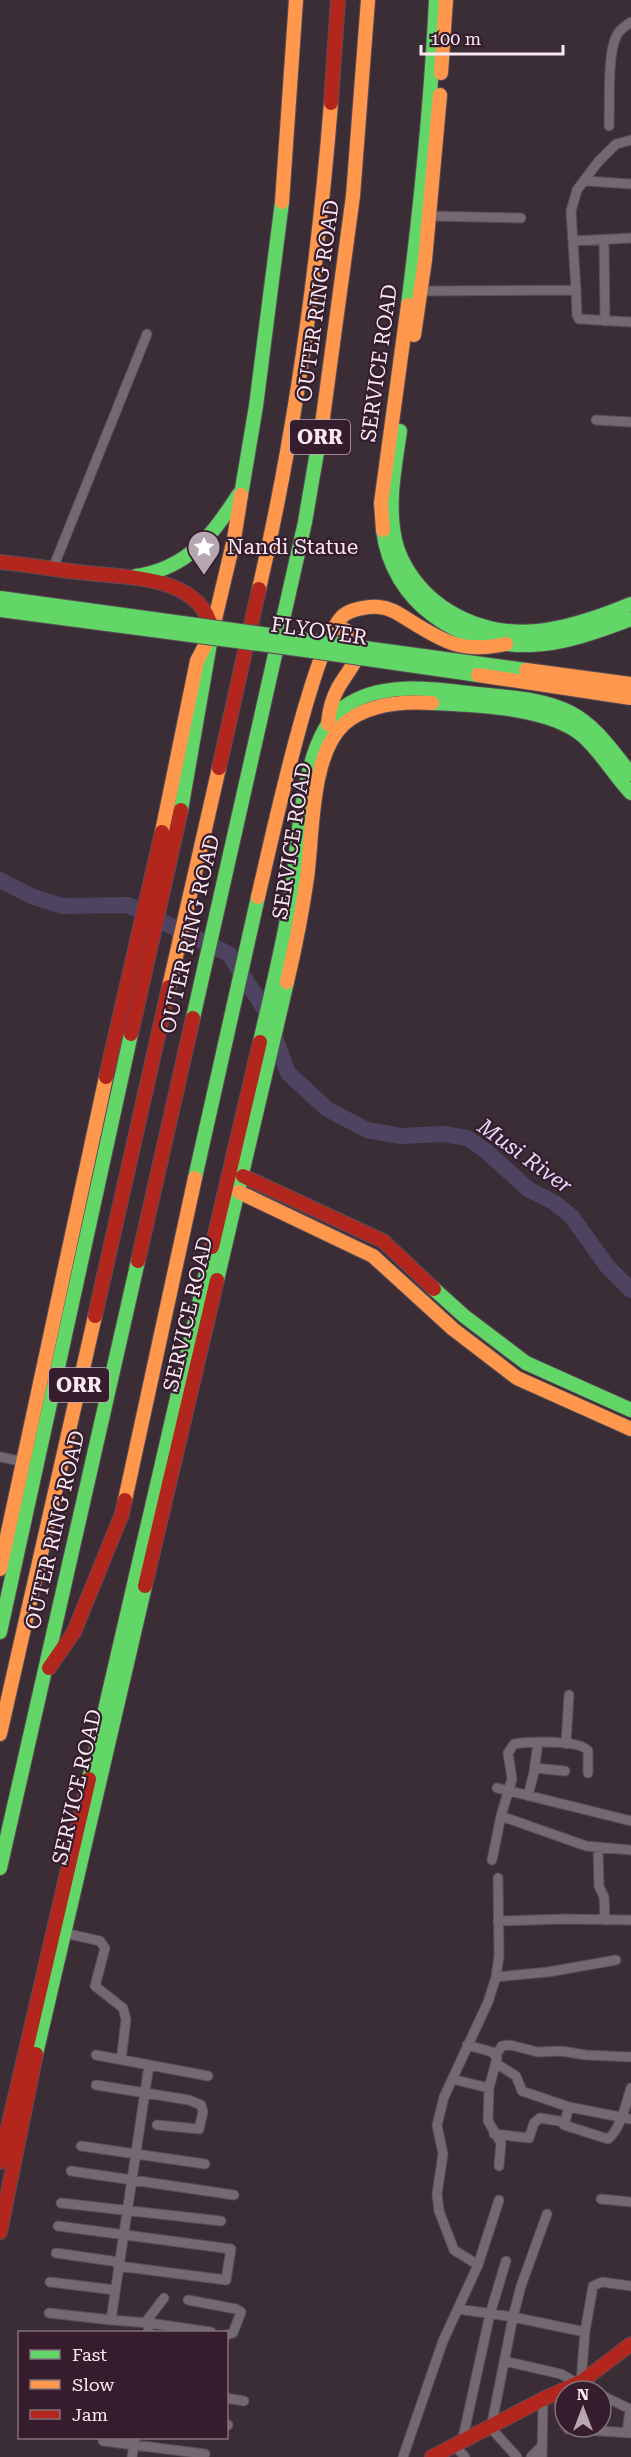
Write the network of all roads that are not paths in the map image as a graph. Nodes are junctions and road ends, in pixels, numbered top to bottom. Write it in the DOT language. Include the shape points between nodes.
graph roads {
  1 [pos="296,0"];
  2 [pos="339,0"];
  3 [pos="368,0"];
  4 [pos="436,0"];
  5 [pos="446,0"];
  6 [pos="631,22"];
  7 [pos="609,126"];
  8 [pos="631,140"];
  9 [pos="586,181"];
  10 [pos="631,187"];
  11 [pos="429,216"];
  12 [pos="521,218"];
  13 [pos="631,238"];
  14 [pos="604,240"];
  15 [pos="573,241"];
  16 [pos="576,290"];
  17 [pos="421,291"];
  18 [pos="605,321"];
  19 [pos="631,322"];
  20 [pos="147,334"];
  21 [pos="596,420"];
  22 [pos="631,422"];
  23 [pos="241,490"];
  24 [pos="0,562"];
  25 [pos="53,568"];
  26 [pos="127,576"];
  27 [pos="0,598"];
  28 [pos="631,604"];
  29 [pos="0,610"];
  30 [pos="631,619"];
  31 [pos="337,626"];
  32 [pos="212,632"];
  33 [pos="506,644"];
  34 [pos="631,684"];
  35 [pos="631,698"];
  36 [pos="328,724"];
  37 [pos="631,774"];
  38 [pos="631,793"];
  39 [pos="164,857"];
  40 [pos="287,951"];
  41 [pos="247,1129"];
  42 [pos="243,1176"];
  43 [pos="239,1192"];
  44 [pos="631,1410"];
  45 [pos="631,1429"];
  46 [pos="0,1458"];
  47 [pos="24,1462"];
  48 [pos="0,1569"];
  49 [pos="0,1632"];
  50 [pos="43,1678"];
  51 [pos="569,1695"];
  52 [pos="0,1734"];
  53 [pos="538,1743"];
  54 [pos="566,1744"];
  55 [pos="535,1768"];
  56 [pos="565,1771"];
  57 [pos="588,1773"];
  58 [pos="497,1788"];
  59 [pos="508,1790"];
  60 [pos="528,1796"];
  61 [pos="501,1816"];
  62 [pos="631,1821"];
  63 [pos="598,1849"];
  64 [pos="631,1850"];
  65 [pos="492,1860"];
  66 [pos="0,1868"];
  67 [pos="498,1878"];
  68 [pos="605,1920"];
  69 [pos="498,1921"];
  70 [pos="631,1922"];
  71 [pos="64,1933"];
  72 [pos="616,1960"];
  73 [pos="496,1977"];
  74 [pos="467,2045"];
  75 [pos="96,2055"];
  76 [pos="631,2057"];
  77 [pos="121,2060"];
  78 [pos="496,2060"];
  79 [pos="149,2065"];
  80 [pos="208,2076"];
  81 [pos="452,2079"];
  82 [pos="96,2085"];
  83 [pos="489,2088"];
  84 [pos="631,2088"];
  85 [pos="144,2093"];
  86 [pos="569,2107"];
  87 [pos="626,2118"];
  88 [pos="565,2122"];
  89 [pos="156,2125"];
  90 [pos="494,2134"];
  91 [pos="81,2146"];
  92 [pos="135,2154"];
  93 [pos="0,2162"];
  94 [pos="205,2164"];
  95 [pos="499,2166"];
  96 [pos="71,2171"];
  97 [pos="131,2180"];
  98 [pos="234,2195"];
  99 [pos="601,2199"];
  100 [pos="499,2200"];
  101 [pos="631,2202"];
  102 [pos="61,2203"];
  103 [pos="126,2212"];
  104 [pos="547,2214"];
  105 [pos="221,2221"];
  106 [pos="58,2226"];
  107 [pos="0,2232"];
  108 [pos="122,2235"];
  109 [pos="56,2253"];
  110 [pos="506,2261"];
  111 [pos="119,2264"];
  112 [pos="478,2265"];
  113 [pos="50,2282"];
  114 [pos="631,2286"];
  115 [pos="115,2290"];
  116 [pos="164,2298"];
  117 [pos="188,2300"];
  118 [pos="458,2309"];
  119 [pos="48,2313"];
  120 [pos="490,2314"];
  121 [pos="513,2317"];
  122 [pos="111,2320"];
  123 [pos="148,2328"];
  124 [pos="195,2331"];
  125 [pos="585,2332"];
  126 [pos="228,2334"];
  127 [pos="631,2344"];
  128 [pos="504,2361"];
  129 [pos="570,2379"];
  130 [pos="583,2379"];
  131 [pos="591,2379"];
  132 [pos="553,2395"];
  133 [pos="228,2398"];
  134 [pos="543,2399"];
  135 [pos="244,2401"];
  136 [pos="613,2401"];
  137 [pos="491,2428"];
  138 [pos="613,2432"];
  139 [pos="629,2433"];
  140 [pos="103,2441"];
  141 [pos="135,2441"];
  142 [pos="458,2444"];
  143 [pos="542,2446"];
  144 [pos="205,2454"];
  145 [pos="132,2457"];
  146 [pos="403,2457"];
  147 [pos="432,2457"];
  148 [pos="465,2457"];
  149 [pos="517,2457"];
  150 [pos="531,2457"];
  151 [pos="542,2457"];
  1 -- 23 [label="main road" via="281,221"];
  2 -- 52 [label="main road, OUTER RING ROAD / ORR" via="319,241 300,380 264,574"];
  3 -- 50 [label="main road, OUTER RING ROAD / ORR" via="354,183 329,384 290,591"];
  4 -- 33 [label="main road, SERVICE ROAD" via="419,222 381,503 382,526 385,548 403,588 454,628 481,640"];
  5 -- 11 [label="main road, SERVICE ROAD"];
  6 -- 7 [label="street" via="621,29 612,49"];
  8 -- 9 [label="street" via="616,144"];
  9 -- 10 [label="street"];
  9 -- 15 [label="street" via="577,190 571,211"];
  11 -- 12 [label="street"];
  11 -- 17 [label="main road, SERVICE ROAD"];
  13 -- 14 [label="street"];
  14 -- 15 [label="street"];
  14 -- 18 [label="street"];
  15 -- 16 [label="street"];
  16 -- 17 [label="street"];
  16 -- 18 [label="street" via="579,319"];
  17 -- 28 [label="main road, SERVICE ROAD" via="392,507 399,553 408,571 446,611 486,629 537,632 578,623"];
  18 -- 19 [label="street"];
  20 -- 25 [label="street"];
  21 -- 22 [label="street"];
  23 -- 26 [label="main road" via="201,546 160,570"];
  23 -- 32 [label="main road"];
  24 -- 25 [label="main road"];
  25 -- 26 [label="main road"];
  26 -- 32 [label="main road" via="185,593 209,615"];
  27 -- 34 [label="main road, FLYOVER, bridge"];
  29 -- 35 [label="main road, FLYOVER, bridge"];
  30 -- 33 [label="main road, SERVICE ROAD" via="548,644"];
  31 -- 33 [label="main road" via="343,615 379,607 394,611 455,645 482,649"];
  31 -- 36 [label="main road" via="357,640 359,656 337,690"];
  31 -- 50 [label="main road" via="308,695 248,935 122,1514 74,1632"];
  32 -- 39 [label="main road" via="204,693"];
  36 -- 37 [label="main road, SERVICE ROAD" via="361,698 403,690 429,689 541,703 581,719"];
  36 -- 40 [label="main road, SERVICE ROAD" via="316,748 307,784"];
  38 -- 40 [label="main road, SERVICE ROAD" via="588,740 553,718 430,701 395,703 363,714 343,726 328,753 315,809 307,883"];
  39 -- 47 [label="main road" via="112,1050"];
  39 -- 49 [label="main road" via="141,994"];
  40 -- 41 [label="main road, SERVICE ROAD"];
  41 -- 42 [label="main road, SERVICE ROAD"];
  41 -- 93 [label="main road, SERVICE ROAD"];
  42 -- 43 [label="main road, SERVICE ROAD"];
  42 -- 44 [label="main road" via="383,1241 464,1316 526,1364"];
  43 -- 45 [label="main road" via="373,1256 453,1329 517,1378"];
  43 -- 71 [label="main road, SERVICE ROAD"];
  46 -- 47 [label="street"];
  47 -- 48 [label="main road"];
  50 -- 66 [label="main road, OUTER RING ROAD / ORR"];
  51 -- 54 [label="street"];
  53 -- 54 [label="street"];
  53 -- 55 [label="street"];
  53 -- 59 [label="street" via="510,1747 512,1779"];
  54 -- 57 [label="street" via="587,1748"];
  55 -- 56 [label="street"];
  55 -- 60 [label="street"];
  58 -- 59 [label="street"];
  59 -- 60 [label="street"];
  59 -- 61 [label="street"];
  60 -- 62 [label="street"];
  61 -- 63 [label="street"];
  61 -- 65 [label="street"];
  63 -- 64 [label="street"];
  63 -- 68 [label="street"];
  67 -- 69 [label="street"];
  68 -- 69 [label="street"];
  68 -- 70 [label="street"];
  69 -- 73 [label="street"];
  71 -- 77 [label="street" via="100,1941 105,1947 95,1986 123,2008 126,2020"];
  71 -- 107 [label="main road, SERVICE ROAD"];
  72 -- 73 [label="street"];
  73 -- 74 [label="street"];
  74 -- 78 [label="street" via="492,2052"];
  74 -- 81 [label="street"];
  75 -- 77 [label="street"];
  76 -- 78 [label="street" via="538,2052 510,2045 502,2046"];
  77 -- 79 [label="street"];
  78 -- 83 [label="street"];
  78 -- 86 [label="street" via="516,2076 522,2091"];
  79 -- 80 [label="street"];
  79 -- 85 [label="street"];
  81 -- 83 [label="street"];
  81 -- 112 [label="street" via="437,2125 443,2162 437,2201 450,2244"];
  82 -- 85 [label="street"];
  83 -- 90 [label="street" via="488,2121"];
  84 -- 87 [label="street"];
  85 -- 89 [label="street" via="201,2104 199,2129"];
  85 -- 92 [label="street"];
  86 -- 87 [label="street"];
  86 -- 88 [label="street"];
  87 -- 88 [label="street" via="608,2139 564,2125"];
  88 -- 90 [label="street" via="537,2119 529,2138"];
  90 -- 95 [label="street" via="501,2143"];
  91 -- 92 [label="street"];
  92 -- 94 [label="street"];
  92 -- 97 [label="street"];
  96 -- 97 [label="street"];
  97 -- 98 [label="street"];
  97 -- 103 [label="street"];
  99 -- 101 [label="street"];
  100 -- 112 [label="street"];
  102 -- 103 [label="street"];
  103 -- 105 [label="street"];
  103 -- 108 [label="street"];
  104 -- 121 [label="street"];
  106 -- 108 [label="street"];
  108 -- 111 [label="street"];
  108 -- 111 [label="street" via="231,2249 226,2280"];
  109 -- 111 [label="street"];
  110 -- 120 [label="street"];
  111 -- 115 [label="street"];
  112 -- 118 [label="street"];
  113 -- 115 [label="street"];
  114 -- 125 [label="street" via="595,2284"];
  115 -- 122 [label="street"];
  116 -- 123 [label="street" via="148,2319"];
  117 -- 126 [label="street" via="241,2312 233,2333"];
  118 -- 120 [label="street"];
  118 -- 146 [label="street"];
  119 -- 122 [label="street"];
  120 -- 121 [label="street"];
  120 -- 142 [label="street"];
  121 -- 125 [label="street"];
  121 -- 128 [label="street"];
  122 -- 123 [label="street"];
  123 -- 124 [label="street"];
  125 -- 130 [label="street"];
  127 -- 131 [label="main road"];
  128 -- 129 [label="street"];
  128 -- 137 [label="street"];
  132 -- 134 [label="main road"];
  133 -- 135 [label="street"];
  134 -- 137 [label="main road"];
  134 -- 143 [label="street"];
  136 -- 139 [label="street" via="630,2409"];
  137 -- 142 [label="main road"];
  137 -- 149 [label="street"];
  138 -- 139 [label="street"];
  140 -- 141 [label="street"];
  141 -- 144 [label="street"];
  141 -- 145 [label="street"];
  142 -- 147 [label="main road"];
  142 -- 148 [label="street"];
  143 -- 150 [label="street"];
  143 -- 151 [label="street"];
}
